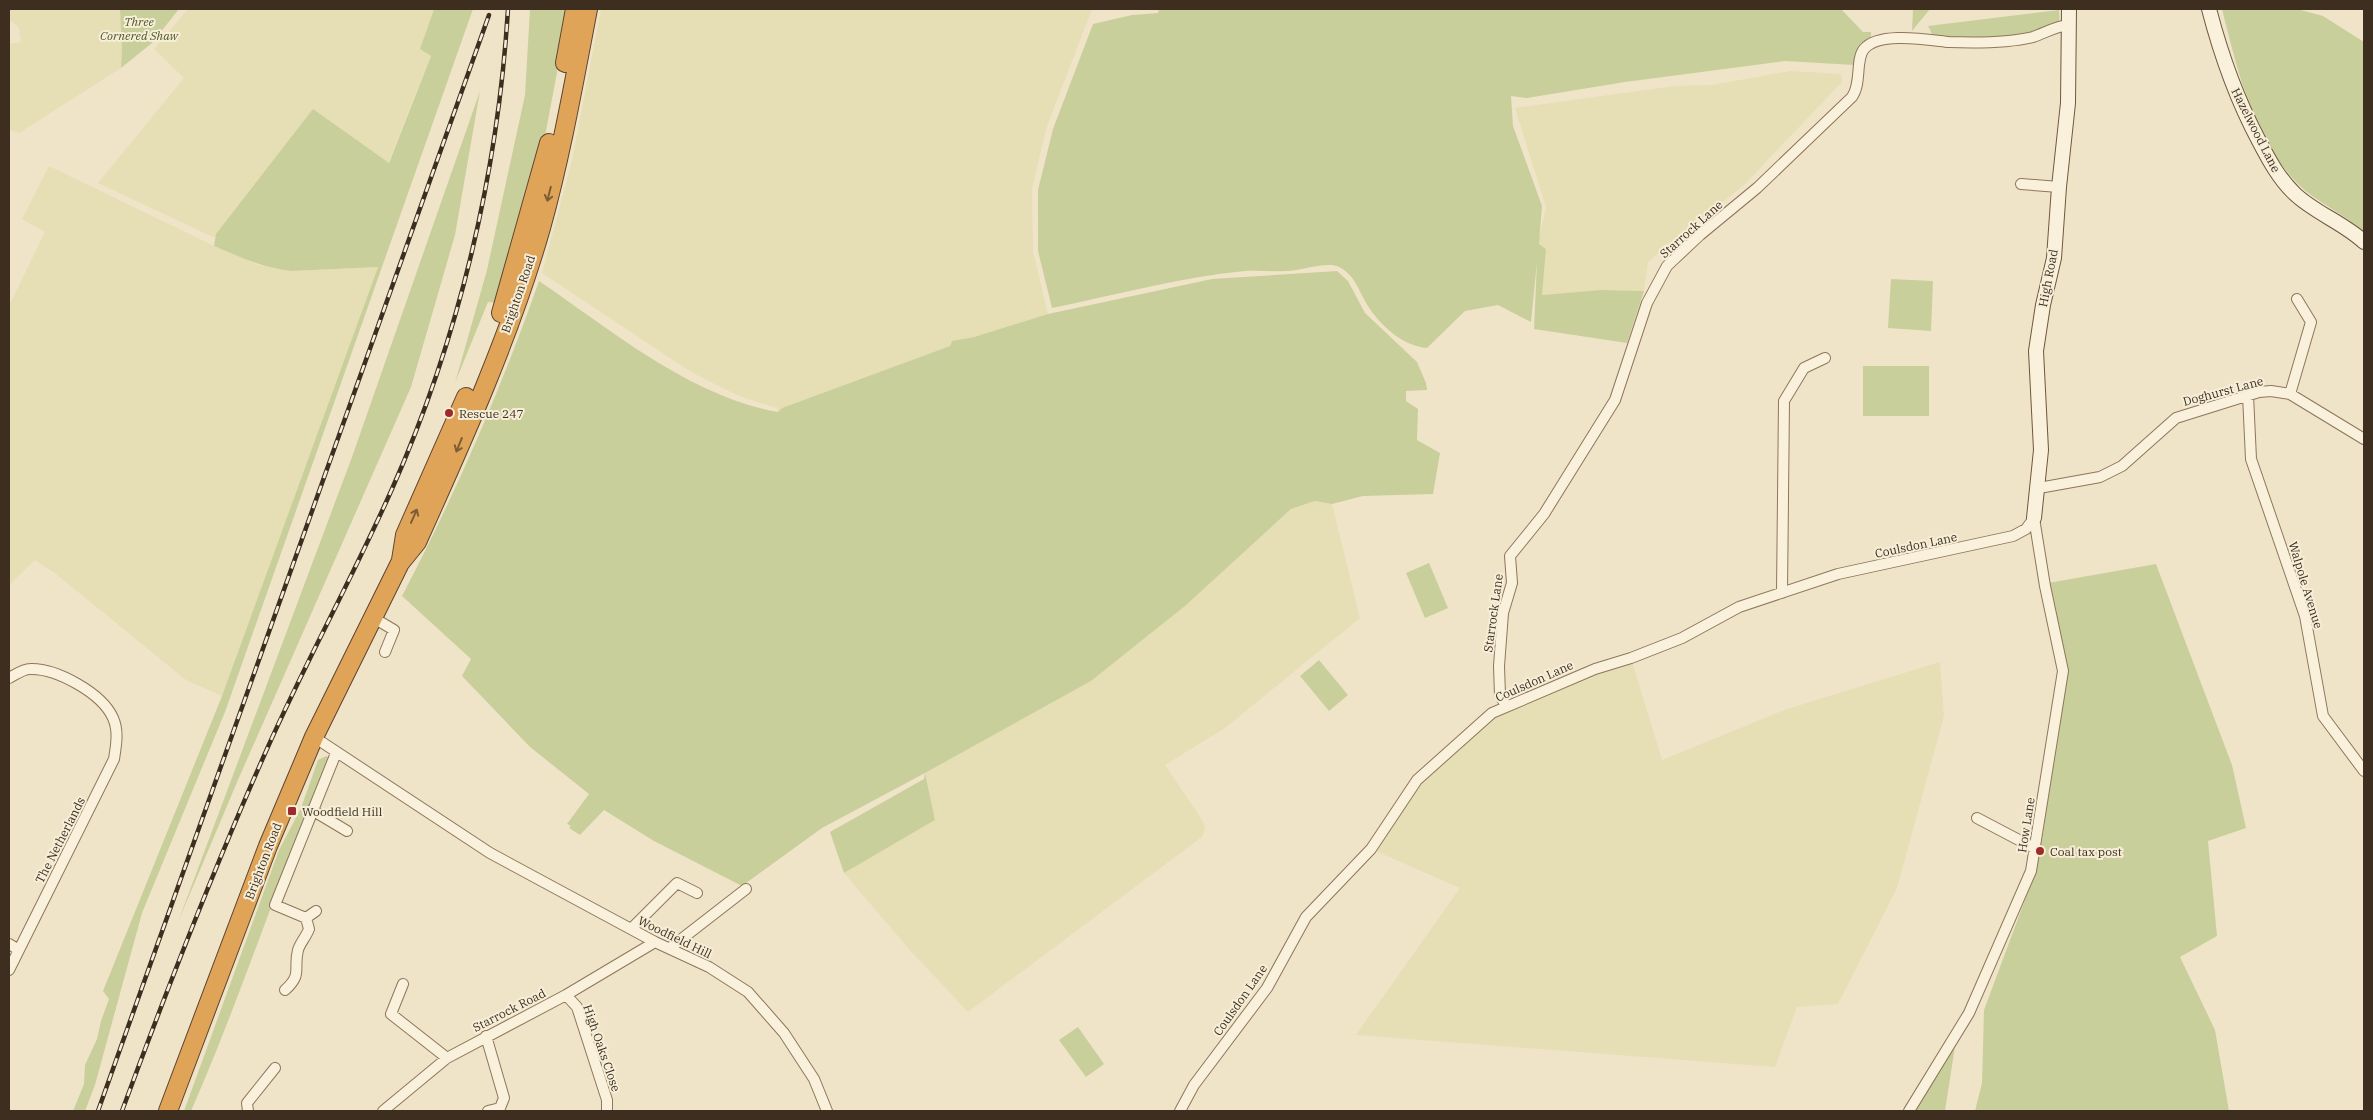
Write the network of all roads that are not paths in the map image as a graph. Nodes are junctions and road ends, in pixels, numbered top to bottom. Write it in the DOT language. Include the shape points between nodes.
graph roads {
  1 [pos="575,9"];
  2 [pos="588,9"];
  3 [pos="2069,9"];
  4 [pos="2209,9"];
  5 [pos="2069,25"];
  6 [pos="2021,184"];
  7 [pos="2059,187"];
  8 [pos="2364,242"];
  9 [pos="2297,299"];
  10 [pos="1825,358"];
  11 [pos="2290,394"];
  12 [pos="2248,395"];
  13 [pos="2364,438"];
  14 [pos="2039,488"];
  15 [pos="2034,518"];
  16 [pos="400,563"];
  17 [pos="1782,592"];
  18 [pos="372,617"];
  19 [pos="385,652"];
  20 [pos="9,678"];
  21 [pos="1506,706"];
  22 [pos="314,737"];
  23 [pos="336,752"];
  24 [pos="2364,771"];
  25 [pos="312,810"];
  26 [pos="1977,818"];
  27 [pos="347,831"];
  28 [pos="2036,849"];
  29 [pos="746,889"];
  30 [pos="697,893"];
  31 [pos="316,911"];
  32 [pos="306,918"];
  33 [pos="631,929"];
  34 [pos="655,942"];
  35 [pos="9,944"];
  36 [pos="670,948"];
  37 [pos="19,950"];
  38 [pos="9,970"];
  39 [pos="403,984"];
  40 [pos="285,990"];
  41 [pos="566,995"];
  42 [pos="486,1036"];
  43 [pos="447,1058"];
  44 [pos="275,1068"];
  45 [pos="500,1110"];
  46 [pos="168,1111"];
  47 [pos="248,1111"];
  48 [pos="383,1111"];
  49 [pos="488,1111"];
  50 [pos="608,1111"];
  51 [pos="827,1111"];
  52 [pos="1180,1111"];
  53 [pos="1909,1111"];
  16 -- 1 [label="highway, Brighton Road, one-way" via="405,535 500,316 547,155"];
  2 -- 16 [label="highway, Brighton Road, one-way" via="559,157 527,272 452,464 417,542"];
  3 -- 5 [label="street, High Road"];
  4 -- 8 [label="street, Hazelwood Lane" via="2237,97 2272,166 2298,197"];
  5 -- 7 [label="street, High Road" via="2068,103"];
  5 -- 21 [label="street, Starrock Lane" via="2013,40 1951,42 1906,37 1868,46 1862,54 1858,86 1852,96 1757,188 1667,266 1647,303 1615,400 1544,514 1510,556 1512,583 1503,614 1499,666 1500,695"];
  6 -- 7 [label="street"];
  7 -- 14 [label="street, High Road" via="2054,258 2036,351 2041,450"];
  9 -- 11 [label="street" via="2311,322"];
  10 -- 17 [label="street" via="1804,368 1784,401"];
  11 -- 12 [label="street, Doghurst Lane" via="2271,391"];
  11 -- 13 [label="street, Doghurst Lane"];
  12 -- 14 [label="street, Doghurst Lane" via="2176,418 2122,466 2100,477"];
  12 -- 24 [label="street, Walpole Avenue" via="2251,459 2305,616 2323,716"];
  14 -- 15 [label="street, High Road"];
  15 -- 17 [label="street, Coulsdon Lane" via="2026,529 2012,536 1838,574"];
  15 -- 28 [label="street, How Lane" via="2063,671"];
  16 -- 18 [label="highway, Brighton Road"];
  17 -- 21 [label="street, Coulsdon Lane" via="1730,611 1682,638 1595,668"];
  18 -- 19 [label="street" via="394,630"];
  18 -- 22 [label="highway, Brighton Road"];
  20 -- 37 [label="street, The Netherlands" via="27,668 51,670 69,679 104,704 113,718 117,737 114,760"];
  21 -- 52 [label="street, Coulsdon Lane" via="1492,713 1428,769 1409,790 1371,849 1306,917 1267,988 1194,1085"];
  22 -- 23 [label="street, Woodfield Hill"];
  22 -- 46 [label="highway, Brighton Road" via="268,846"];
  23 -- 25 [label="street"];
  23 -- 33 [label="street, Woodfield Hill" via="490,853"];
  25 -- 27 [label="street"];
  25 -- 32 [label="street" via="275,905"];
  26 -- 28 [label="street"];
  28 -- 53 [label="street, How Lane" via="2031,871 1969,1013"];
  29 -- 36 [label="street"];
  30 -- 33 [label="street" via="677,883"];
  31 -- 32 [label="street"];
  32 -- 40 [label="street" via="309,929 298,949 294,982"];
  33 -- 34 [label="street, Woodfield Hill"];
  34 -- 36 [label="street, Woodfield Hill"];
  34 -- 41 [label="street, Starrock Road"];
  35 -- 37 [label="street"];
  36 -- 51 [label="street, Woodfield Hill" via="709,967 748,992 784,1033 814,1080"];
  37 -- 38 [label="street, The Netherlands"];
  39 -- 43 [label="street" via="391,1014"];
  41 -- 42 [label="street, Starrock Road"];
  41 -- 50 [label="street, High Oaks Close" via="576,1007 590,1044"];
  42 -- 43 [label="street, Starrock Road"];
  42 -- 45 [label="street" via="504,1098"];
  43 -- 48 [label="street, Starrock Road"];
  44 -- 47 [label="street" via="247,1103"];
  45 -- 49 [label="street"];
}
